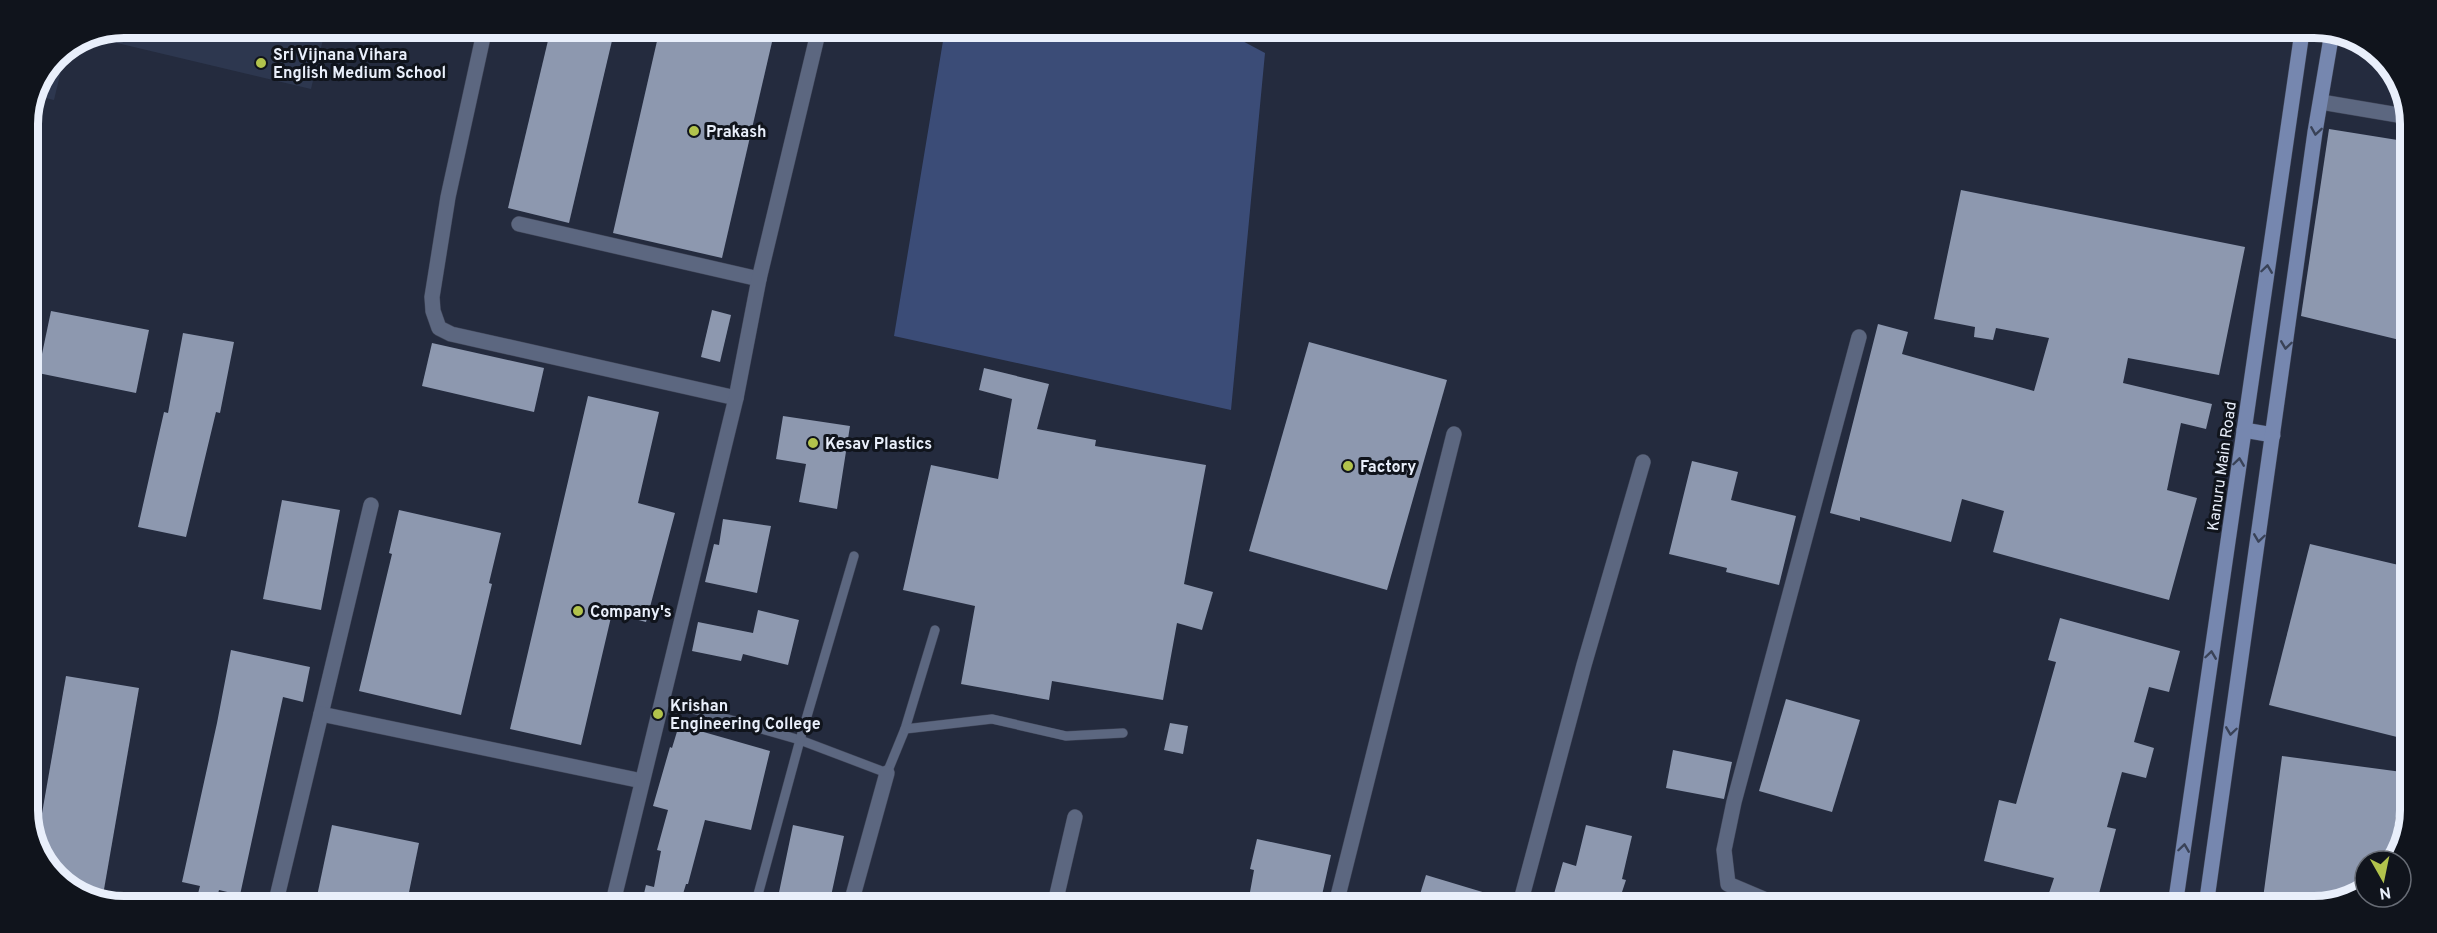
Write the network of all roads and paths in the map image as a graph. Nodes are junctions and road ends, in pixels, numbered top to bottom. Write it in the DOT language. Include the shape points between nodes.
graph roads {
  1 [pos="483,38"];
  2 [pos="817,38"];
  3 [pos="2301,38"];
  4 [pos="2331,39"];
  5 [pos="2320,102"];
  6 [pos="2399,115"];
  7 [pos="519,224"];
  8 [pos="759,279"];
  9 [pos="1859,337"];
  10 [pos="736,398"];
  11 [pos="2244,430"];
  12 [pos="1454,434"];
  13 [pos="2273,435"];
  14 [pos="1643,462"];
  15 [pos="371,505"];
  16 [pos="854,556"];
  17 [pos="934,630"];
  18 [pos="662,700"];
  19 [pos="321,714"];
  20 [pos="905,729"];
  21 [pos="1123,733"];
  22 [pos="800,740"];
  23 [pos="887,773"];
  24 [pos="642,781"];
  25 [pos="1076,817"];
  26 [pos="277,896"];
  27 [pos="614,896"];
  28 [pos="758,896"];
  29 [pos="853,896"];
  30 [pos="1057,896"];
  31 [pos="1338,896"];
  32 [pos="1522,896"];
  33 [pos="1757,896"];
  34 [pos="2176,896"];
  35 [pos="2207,896"];
  1 -- 10 [label="street" via="448,197 434,285 433,311 439,328 451,334"];
  2 -- 8 [label="street"];
  11 -- 3 [label="main road, Kanuru Main Road, one-way"];
  4 -- 5 [label="main road"];
  5 -- 6 [label="street"];
  5 -- 13 [label="main road, one-way"];
  7 -- 8 [label="street"];
  8 -- 10 [label="street"];
  9 -- 33 [label="street" via="1724,850 1728,884"];
  10 -- 18 [label="street"];
  11 -- 13 [label="main road"];
  34 -- 11 [label="main road, Kanuru Main Road, one-way"];
  12 -- 31 [label="street"];
  13 -- 35 [label="main road, one-way"];
  14 -- 32 [label="street"];
  15 -- 19 [label="street"];
  16 -- 22 [label="lane"];
  17 -- 20 [label="lane"];
  18 -- 22 [label="lane"];
  18 -- 24 [label="street"];
  19 -- 24 [label="street"];
  19 -- 26 [label="street"];
  20 -- 21 [label="lane" via="992,719 1066,736"];
  20 -- 23 [label="lane"];
  22 -- 23 [label="lane"];
  22 -- 28 [label="lane"];
  23 -- 29 [label="street"];
  24 -- 27 [label="street"];
  25 -- 30 [label="street"];
}
